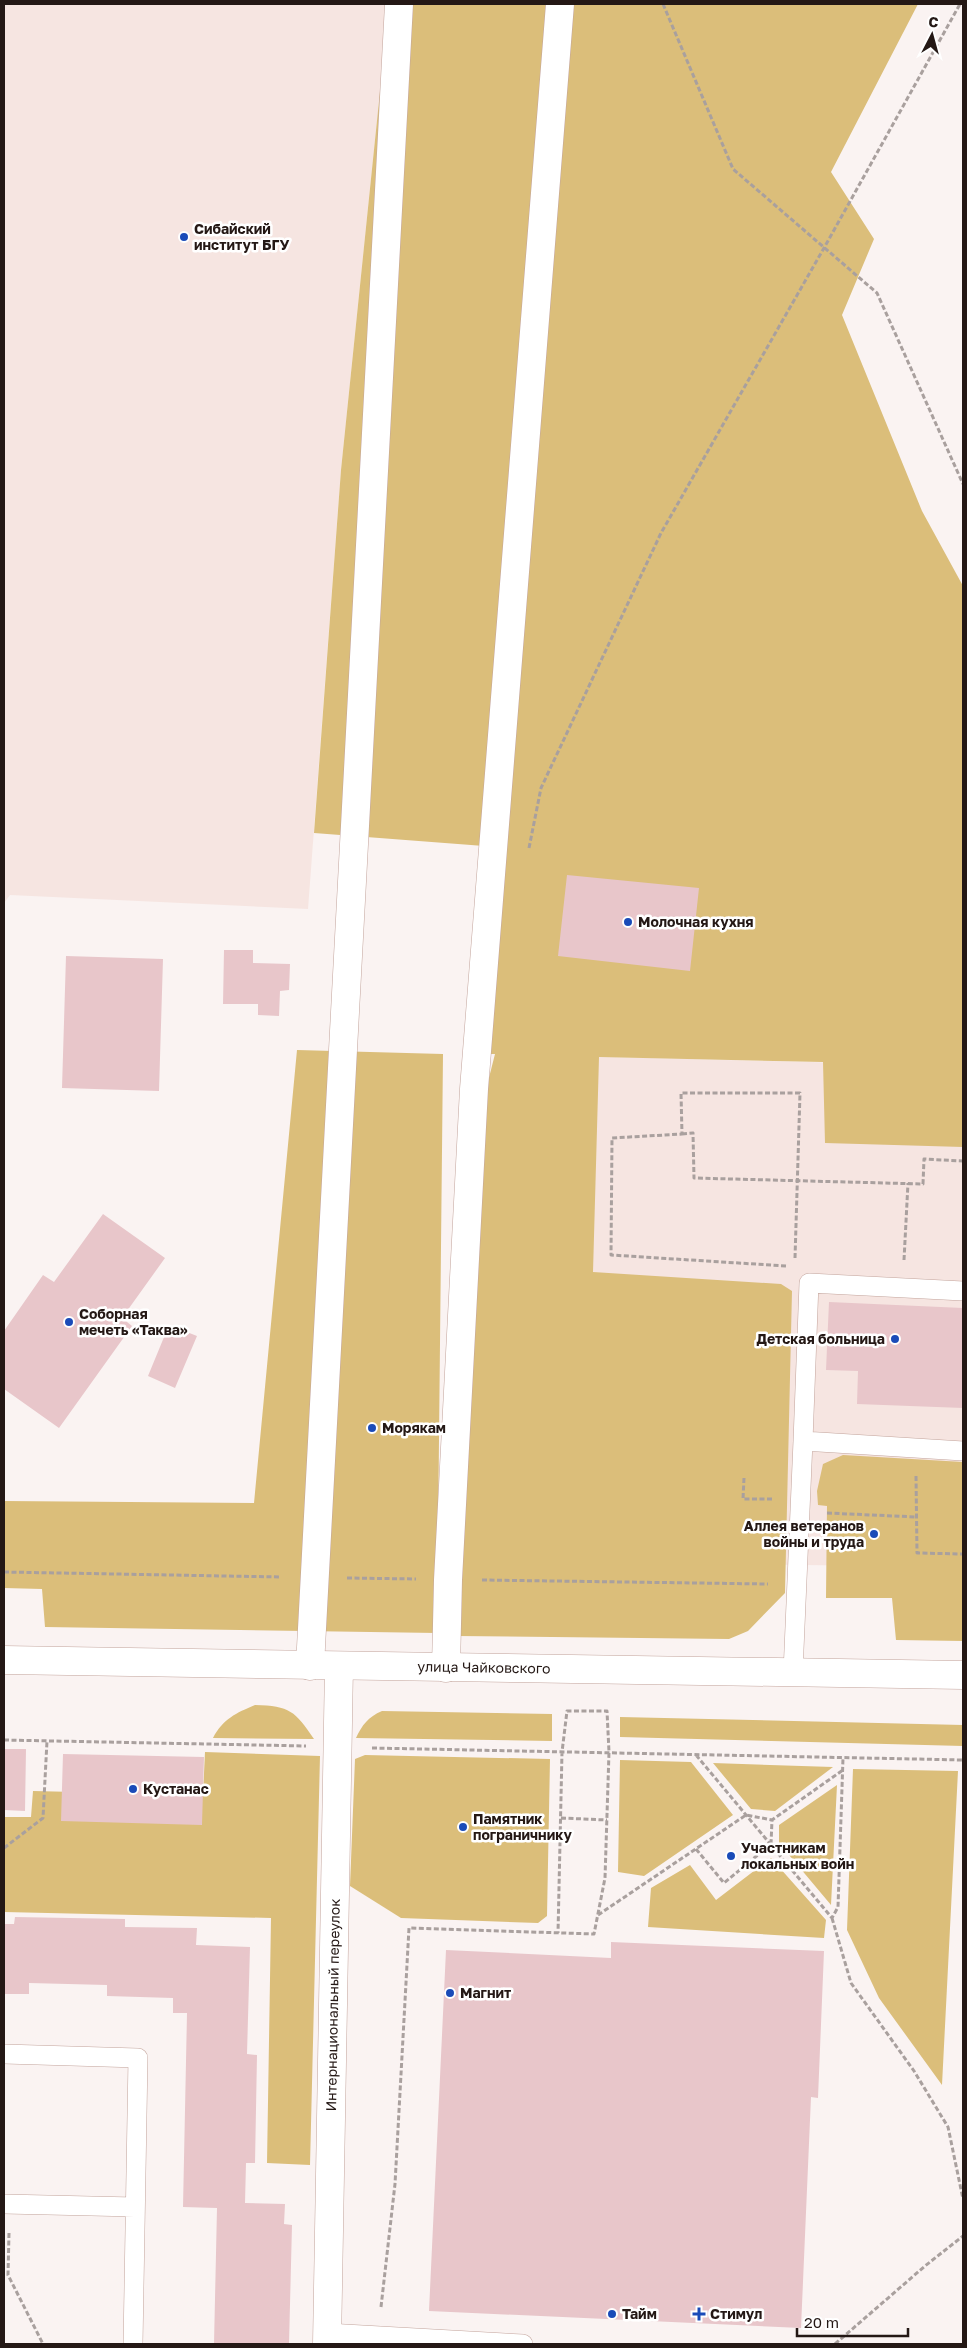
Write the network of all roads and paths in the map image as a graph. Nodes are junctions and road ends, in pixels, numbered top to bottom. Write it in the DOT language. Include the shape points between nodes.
graph roads {
  1 [pos="399,4"];
  2 [pos="560,4"];
  3 [pos="663,4"];
  4 [pos="960,4"];
  5 [pos="824,248"];
  6 [pos="963,484"];
  7 [pos="528,854"];
  8 [pos="682,1134"];
  9 [pos="963,1161"];
  10 [pos="798,1181"];
  11 [pos="908,1183"];
  12 [pos="903,1288"];
  13 [pos="963,1291"];
  14 [pos="803,1441"];
  15 [pos="916,1448"];
  16 [pos="963,1451"];
  17 [pos="744,1478"];
  18 [pos="801,1506"];
  19 [pos="917,1517"];
  20 [pos="963,1554"];
  21 [pos="4,1572"];
  22 [pos="315,1578"];
  23 [pos="448,1580"];
  24 [pos="796,1584"];
  25 [pos="4,1660"];
  26 [pos="310,1666"];
  27 [pos="339,1666"];
  28 [pos="446,1668"];
  29 [pos="793,1673"];
  30 [pos="963,1675"];
  31 [pos="4,1740"];
  32 [pos="47,1741"];
  33 [pos="338,1747"];
  34 [pos="562,1752"];
  35 [pos="609,1752"];
  36 [pos="696,1755"];
  37 [pos="843,1758"];
  38 [pos="963,1760"];
  39 [pos="843,1770"];
  40 [pos="746,1815"];
  41 [pos="561,1818"];
  42 [pos="607,1820"];
  43 [pos="772,1820"];
  44 [pos="771,1844"];
  45 [pos="4,1848"];
  46 [pos="696,1849"];
  47 [pos="598,1916"];
  48 [pos="832,1918"];
  49 [pos="558,1933"];
  50 [pos="4,2054"];
  51 [pos="963,2199"];
  52 [pos="7,2204"];
  53 [pos="135,2208"];
  54 [pos="963,2236"];
  55 [pos="378,2336"];
  56 [pos="327,2339"];
  57 [pos="43,2344"];
  58 [pos="132,2344"];
  59 [pos="523,2344"];
  60 [pos="835,2344"];
  1 -- 22 [label="street"];
  2 -- 23 [label="street" via="474,1089"];
  3 -- 5 [label="path" via="733,169"];
  4 -- 5 [label="path"];
  5 -- 6 [label="path" via="878,293"];
  5 -- 7 [label="path" via="661,533 541,788"];
  8 -- 10 [label="path" via="694,1133 694,1178"];
  8 -- 10 [label="path" via="681,1093 800,1093"];
  8 -- 10 [label="path" via="612,1138 611,1255 794,1266"];
  9 -- 11 [label="path" via="924,1159 923,1184"];
  10 -- 11 [label="path"];
  11 -- 12 [label="path"];
  12 -- 13 [label="lane"];
  12 -- 14 [label="lane" via="809,1284"];
  14 -- 15 [label="lane"];
  14 -- 18 [label="lane"];
  15 -- 16 [label="lane"];
  15 -- 19 [label="path"];
  17 -- 18 [label="path" via="743,1499"];
  18 -- 19 [label="path"];
  18 -- 24 [label="lane"];
  19 -- 20 [label="path" via="917,1553"];
  21 -- 22 [label="path"];
  22 -- 23 [label="path"];
  22 -- 26 [label="street"];
  23 -- 24 [label="path"];
  23 -- 28 [label="street"];
  24 -- 29 [label="lane"];
  25 -- 26 [label="street, улица Чайковского"];
  26 -- 27 [label="street, улица Чайковского"];
  27 -- 28 [label="street, улица Чайковского"];
  27 -- 33 [label="street, Интернациональный переулок"];
  28 -- 29 [label="street, улица Чайковского"];
  29 -- 30 [label="street, улица Чайковского"];
  31 -- 32 [label="path"];
  32 -- 33 [label="path"];
  32 -- 45 [label="path" via="43,1818"];
  33 -- 34 [label="path"];
  33 -- 56 [label="street, Интернациональный переулок"];
  34 -- 35 [label="path"];
  34 -- 35 [label="path" via="567,1711 591,1711 607,1712"];
  34 -- 41 [label="path"];
  35 -- 36 [label="path"];
  35 -- 42 [label="path"];
  36 -- 37 [label="path"];
  36 -- 40 [label="path"];
  37 -- 38 [label="path"];
  37 -- 39 [label="path"];
  39 -- 43 [label="path"];
  39 -- 48 [label="path" via="838,1907"];
  40 -- 43 [label="path"];
  40 -- 44 [label="path"];
  40 -- 46 [label="path"];
  41 -- 42 [label="path"];
  41 -- 49 [label="path"];
  42 -- 47 [label="path" via="605,1878"];
  43 -- 44 [label="path"];
  44 -- 46 [label="path" via="724,1883"];
  44 -- 48 [label="path"];
  46 -- 47 [label="path"];
  47 -- 49 [label="path" via="594,1934"];
  48 -- 51 [label="path" via="851,1983 914,2071 948,2127"];
  49 -- 55 [label="path" via="409,1928 395,2184"];
  50 -- 53 [label="lane" via="138,2058"];
  52 -- 53 [label="lane"];
  52 -- 57 [label="path" via="8,2276"];
  53 -- 58 [label="lane"];
  54 -- 60 [label="path"];
  55 -- 56 [label="lane"];
  55 -- 59 [label="lane"];
}
